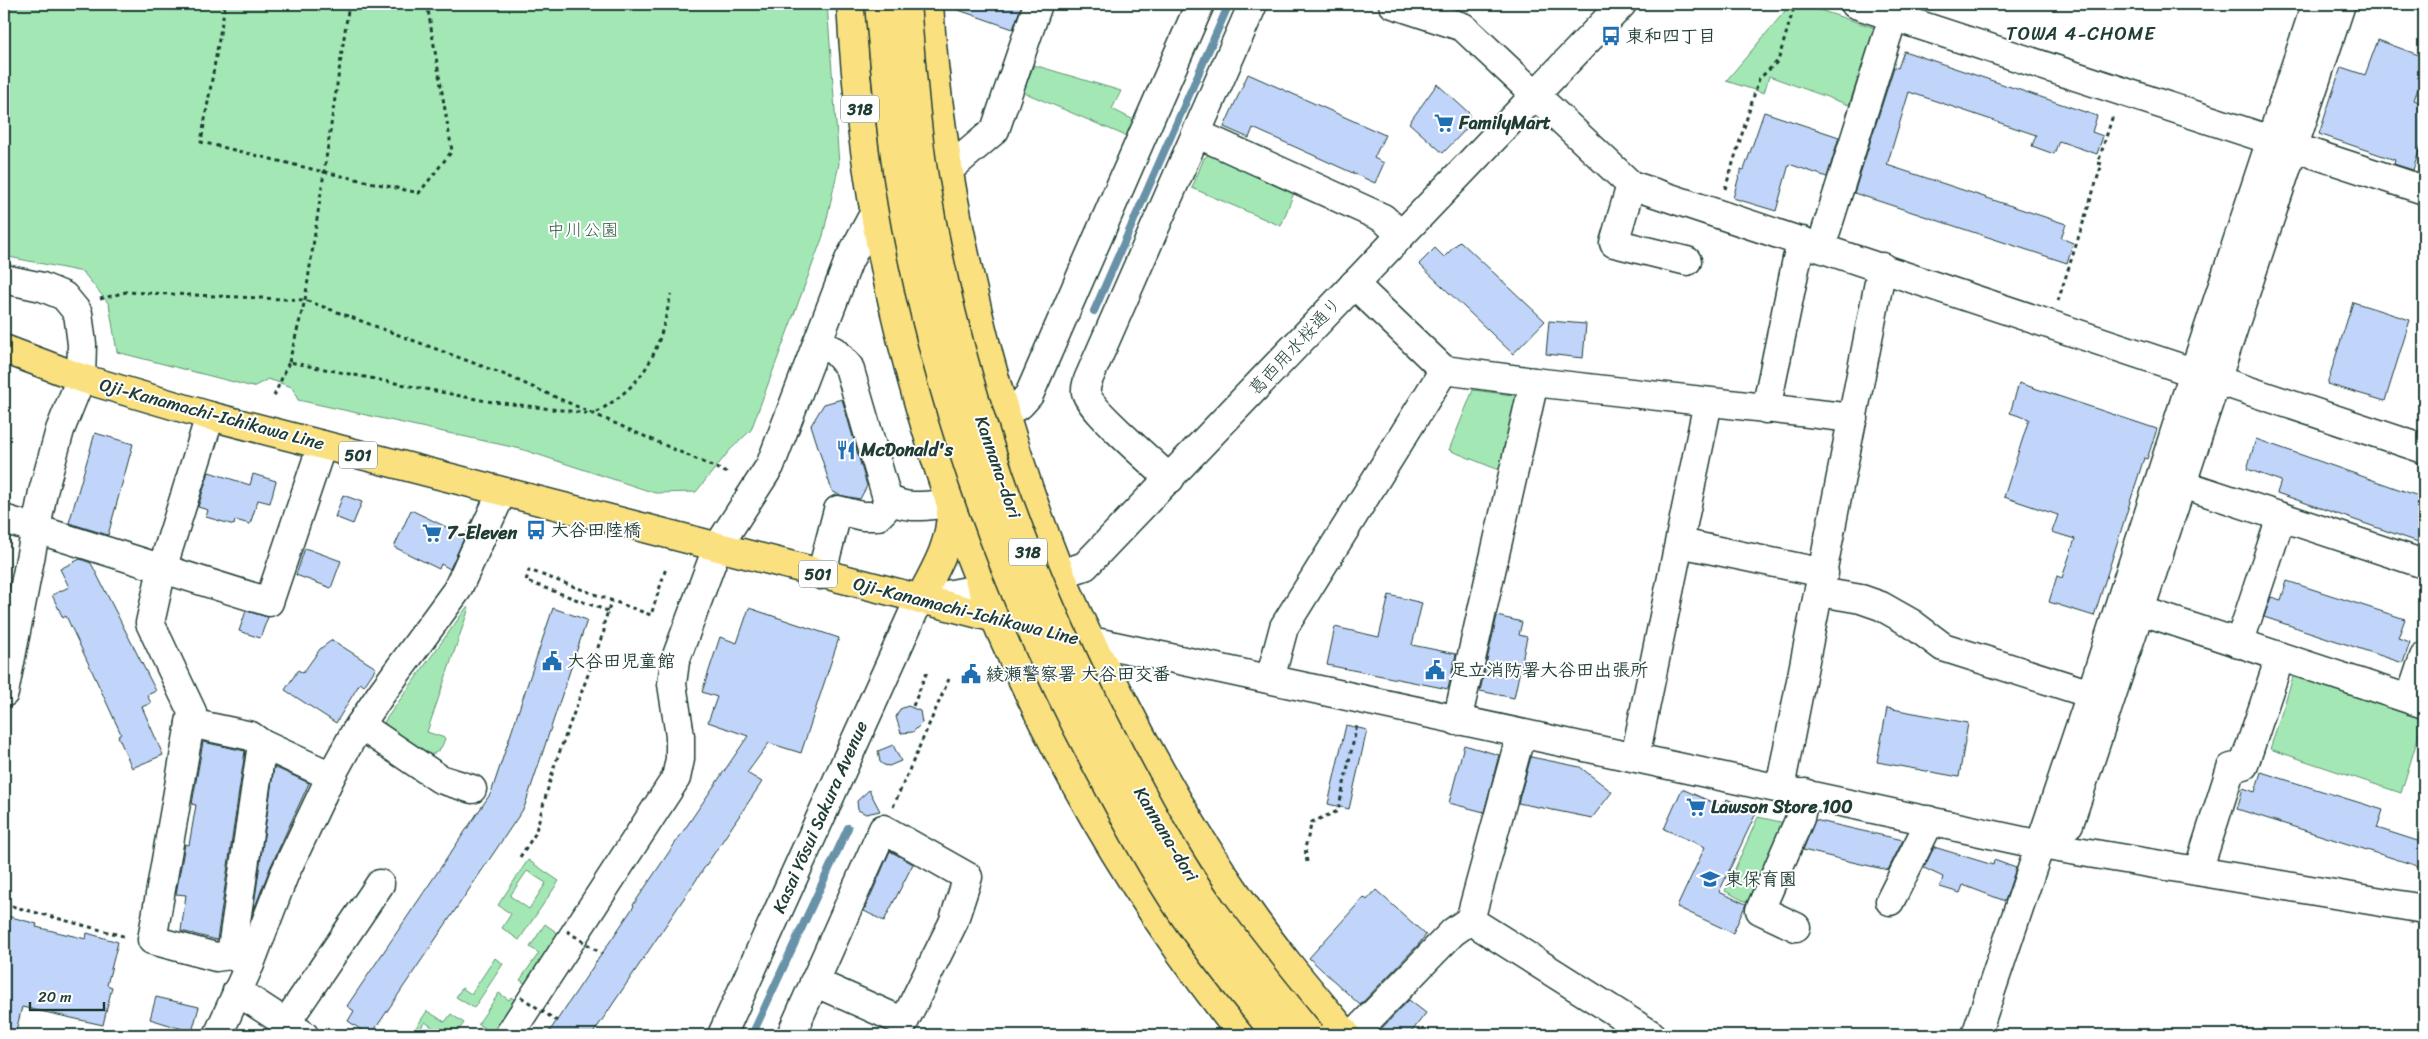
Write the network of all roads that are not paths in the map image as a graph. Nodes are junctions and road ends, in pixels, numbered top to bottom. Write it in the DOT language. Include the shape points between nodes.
graph roads {
  1 [pos="851,4"];
  2 [pos="879,4"];
  3 [pos="906,4"];
  4 [pos="929,4"];
  5 [pos="1038,4"];
  6 [pos="1200,4"];
  7 [pos="1253,4"];
  8 [pos="1393,4"];
  9 [pos="1622,4"];
  10 [pos="1855,4"];
  11 [pos="2316,4"];
  12 [pos="2341,4"];
  13 [pos="1893,17"];
  14 [pos="1535,95"];
  15 [pos="1198,134"];
  16 [pos="2282,144"];
  17 [pos="947,171"];
  18 [pos="1631,185"];
  19 [pos="2424,190"];
  20 [pos="874,214"];
  21 [pos="1401,235"];
  22 [pos="1812,244"];
  23 [pos="1687,261"];
  24 [pos="1882,267"];
  25 [pos="4,279"];
  26 [pos="1354,284"];
  27 [pos="817,344"];
  28 [pos="4,349"];
  29 [pos="1444,370"];
  30 [pos="2205,376"];
  31 [pos="81,378"];
  32 [pos="1534,382"];
  33 [pos="1708,402"];
  34 [pos="1766,409"];
  35 [pos="1004,412"];
  36 [pos="210,416"];
  37 [pos="1853,418"];
  38 [pos="322,445"];
  39 [pos="2424,449"];
  40 [pos="1170,479"];
  41 [pos="2182,484"];
  42 [pos="502,492"];
  43 [pos="888,498"];
  44 [pos="951,503"];
  45 [pos="2280,517"];
  46 [pos="4,519"];
  47 [pos="35,530"];
  48 [pos="1680,542"];
  49 [pos="717,548"];
  50 [pos="2424,564"];
  51 [pos="162,570"];
  52 [pos="1061,574"];
  53 [pos="821,575"];
  54 [pos="1822,582"];
  55 [pos="983,589"];
  56 [pos="919,600"];
  57 [pos="2130,608"];
  58 [pos="996,620"];
  59 [pos="1091,642"];
  60 [pos="2239,644"];
  61 [pos="2424,656"];
  62 [pos="2280,657"];
  63 [pos="1270,679"];
  64 [pos="4,693"];
  65 [pos="2091,694"];
  66 [pos="2417,702"];
  67 [pos="1457,721"];
  68 [pos="190,724"];
  69 [pos="360,724"];
  70 [pos="1521,734"];
  71 [pos="262,744"];
  72 [pos="1635,757"];
  73 [pos="331,776"];
  74 [pos="472,789"];
  75 [pos="1792,791"];
  76 [pos="1928,820"];
  77 [pos="2041,845"];
  78 [pos="2198,871"];
  79 [pos="380,884"];
  80 [pos="1890,901"];
  81 [pos="2424,909"];
  82 [pos="1470,920"];
  83 [pos="1796,927"];
  84 [pos="241,959"];
  85 [pos="814,982"];
  86 [pos="237,992"];
  87 [pos="295,1029"];
  88 [pos="218,1035"];
  89 [pos="509,1035"];
  90 [pos="722,1035"];
  91 [pos="791,1035"];
  92 [pos="1242,1035"];
  93 [pos="1277,1035"];
  94 [pos="1311,1035"];
  95 [pos="1347,1035"];
  96 [pos="1352,1035"];
  97 [pos="1652,1035"];
  98 [pos="1976,1035"];
  1 -- 20 [label="main road, 318" via="853,47"];
  2 -- 93 [label="main road, Kannana-dori / 318, bridge" via="889,114 911,255 939,371 979,500 1053,680 1125,816 1189,923"];
  3 -- 94 [label="main road, Kannana-dori / 318, bridge" via="915,112 936,241 986,434 1040,583 1100,716 1152,812 1212,910"];
  4 -- 17 [label="main road, 318" via="935,83"];
  5 -- 17 [label="street" via="995,130"];
  6 -- 35 [label="street" via="1029,395 1020,405"];
  7 -- 15 [label="street"];
  8 -- 14 [label="street" via="1463,27"];
  9 -- 14 [label="street, 葛西用水桜通り"];
  10 -- 13 [label="street"];
  11 -- 16 [label="street"];
  12 -- 16 [label="street"];
  13 -- 16 [label="street"];
  13 -- 22 [label="street"];
  14 -- 18 [label="street"];
  14 -- 21 [label="street, 葛西用水桜通り"];
  15 -- 21 [label="street" via="1382,218"];
  15 -- 40 [label="street" via="1088,380 1086,392 1090,402"];
  16 -- 19 [label="street"];
  16 -- 30 [label="street"];
  17 -- 35 [label="main road, 318" via="973,296"];
  18 -- 22 [label="street"];
  18 -- 23 [label="street" via="1614,243"];
  20 -- 27 [label="street" via="849,260"];
  20 -- 44 [label="main road, 318" via="910,369"];
  21 -- 26 [label="street, 葛西用水桜通り"];
  22 -- 24 [label="street"];
  22 -- 34 [label="street" via="1797,260"];
  24 -- 30 [label="street"];
  24 -- 37 [label="street"];
  25 -- 31 [label="street" via="42,287 64,296 74,307 80,324"];
  26 -- 29 [label="street"];
  26 -- 40 [label="street, 葛西用水桜通り"];
  27 -- 43 [label="street" via="835,351 849,367"];
  27 -- 49 [label="street" via="770,466"];
  28 -- 31 [label="main road, Oji-Kanamachi-Ichikawa Line / 501"];
  29 -- 32 [label="street"];
  29 -- 63 [label="street" via="1284,627"];
  30 -- 39 [label="street"];
  30 -- 41 [label="street"];
  30 -- 57 [label="street"];
  31 -- 36 [label="main road, Oji-Kanamachi-Ichikawa Line / 501"];
  31 -- 47 [label="street" via="60,430"];
  32 -- 33 [label="street"];
  32 -- 67 [label="street"];
  33 -- 34 [label="street"];
  33 -- 48 [label="street"];
  34 -- 37 [label="street"];
  35 -- 52 [label="main road, 318" via="1022,472"];
  36 -- 38 [label="main road, Oji-Kanamachi-Ichikawa Line / 501"];
  36 -- 51 [label="street"];
  37 -- 54 [label="street"];
  38 -- 42 [label="main road, Oji-Kanamachi-Ichikawa Line / 501"];
  38 -- 51 [label="street" via="269,602"];
  40 -- 52 [label="street, 葛西用水桜通り" via="1085,566"];
  41 -- 45 [label="street"];
  41 -- 57 [label="street"];
  42 -- 49 [label="main road, Oji-Kanamachi-Ichikawa Line / 501"];
  42 -- 69 [label="street" via="457,590"];
  43 -- 44 [label="street" via="896,504 909,506"];
  43 -- 53 [label="street" via="885,509 878,516 838,510"];
  44 -- 55 [label="main road, 318"];
  44 -- 56 [label="main road" via="952,522 944,551"];
  45 -- 50 [label="street"];
  45 -- 60 [label="street"];
  46 -- 47 [label="street"];
  47 -- 51 [label="street"];
  47 -- 64 [label="street"];
  48 -- 54 [label="street"];
  48 -- 72 [label="street"];
  49 -- 53 [label="main road, Oji-Kanamachi-Ichikawa Line / 501"];
  49 -- 89 [label="street" via="675,661 672,684 680,736 676,778"];
  51 -- 68 [label="street" via="150,624 192,712"];
  52 -- 55 [label="street, 葛西用水桜通り"];
  52 -- 59 [label="main road, 318"];
  53 -- 56 [label="main road, Oji-Kanamachi-Ichikawa Line / 501"];
  54 -- 65 [label="street" via="1880,606 1911,623 1943,647"];
  54 -- 75 [label="street"];
  55 -- 56 [label="street, 葛西用水桜通り"];
  55 -- 58 [label="main road, 318"];
  56 -- 58 [label="main road, Oji-Kanamachi-Ichikawa Line / 501"];
  56 -- 90 [label="street, Kasai Yōsui Sakura Avenue"];
  57 -- 60 [label="street"];
  57 -- 65 [label="street"];
  57 -- 77 [label="street" via="2069,824"];
  58 -- 59 [label="main road, Oji-Kanamachi-Ichikawa Line / 501"];
  58 -- 92 [label="main road, 318" via="1051,739 1123,864 1213,998"];
  59 -- 63 [label="street"];
  59 -- 95 [label="main road, 318" via="1212,857 1276,949"];
  60 -- 62 [label="street"];
  61 -- 66 [label="street"];
  62 -- 66 [label="street"];
  62 -- 78 [label="street" via="2244,765 2231,768"];
  63 -- 67 [label="street"];
  65 -- 77 [label="street"];
  67 -- 70 [label="street"];
  68 -- 71 [label="street" via="250,736"];
  68 -- 84 [label="street" via="152,940 216,957"];
  69 -- 73 [label="street"];
  69 -- 74 [label="street" via="440,779"];
  70 -- 72 [label="street"];
  70 -- 82 [label="street"];
  71 -- 73 [label="street"];
  71 -- 84 [label="street"];
  72 -- 75 [label="street"];
  73 -- 84 [label="street"];
  75 -- 76 [label="street"];
  75 -- 83 [label="street" via="1800,818 1760,910"];
  76 -- 77 [label="street"];
  76 -- 80 [label="street"];
  77 -- 78 [label="street"];
  77 -- 98 [label="street"];
  78 -- 81 [label="street"];
  79 -- 87 [label="street"];
  82 -- 96 [label="street" via="1453,932"];
  82 -- 97 [label="street"];
  84 -- 86 [label="street"];
  85 -- 85 [label="street" via="883,829 968,877 953,923 904,1022"];
  85 -- 91 [label="street"];
  86 -- 87 [label="street"];
  86 -- 88 [label="street"];
}
